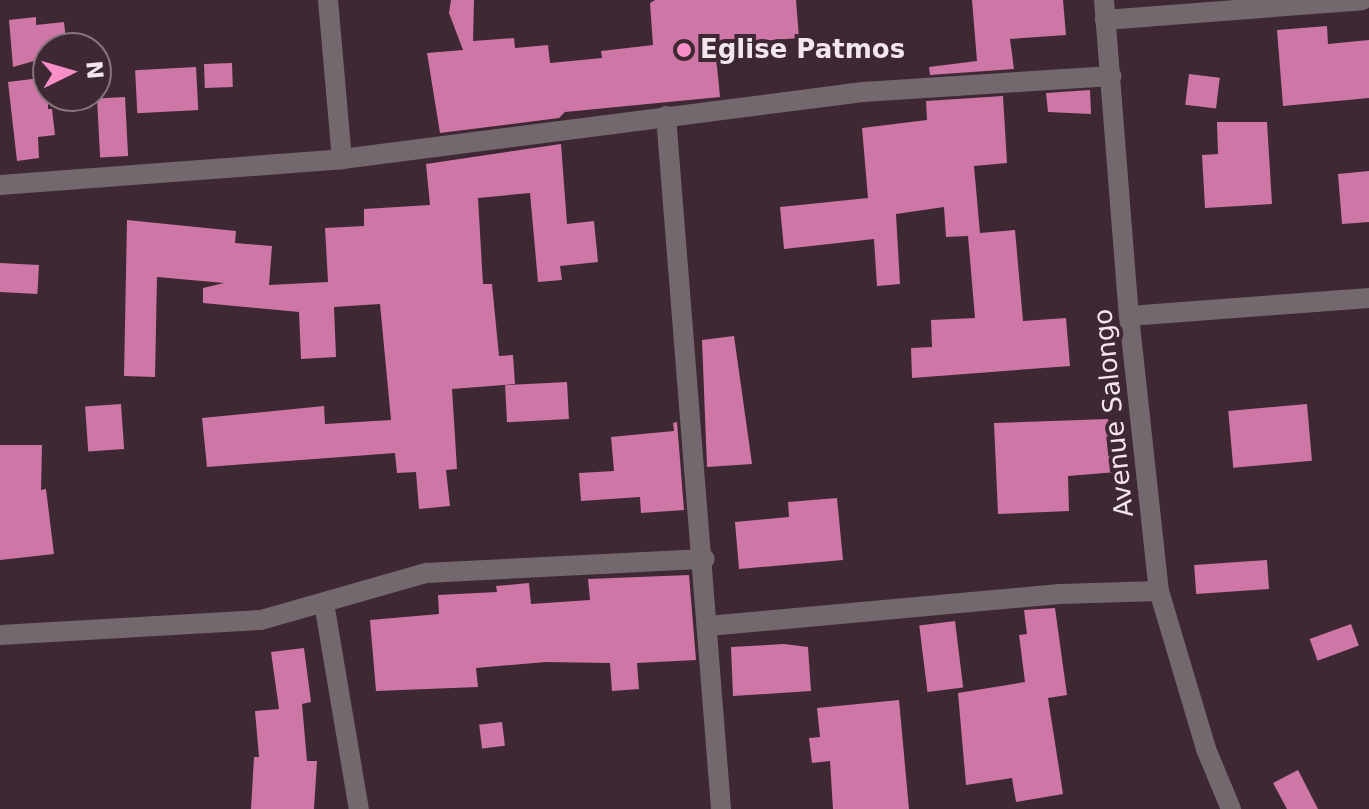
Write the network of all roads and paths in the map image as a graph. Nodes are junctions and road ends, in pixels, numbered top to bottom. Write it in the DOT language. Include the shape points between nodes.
graph roads {
  1 [pos="328,0"];
  2 [pos="1362,0"];
  3 [pos="1104,10"];
  4 [pos="1111,76"];
  5 [pos="666,116"];
  6 [pos="342,159"];
  7 [pos="0,185"];
  8 [pos="1369,298"];
  9 [pos="1129,316"];
  10 [pos="705,559"];
  11 [pos="1159,591"];
  12 [pos="324,603"];
  13 [pos="708,626"];
  14 [pos="0,635"];
  15 [pos="359,809"];
  16 [pos="721,809"];
  17 [pos="1231,809"];
  1 -- 6 [label="street"];
  2 -- 3 [label="street"];
  3 -- 4 [label="street, Avenue Salongo"];
  4 -- 5 [label="street" via="863,92"];
  4 -- 9 [label="street, Avenue Salongo"];
  5 -- 6 [label="street"];
  5 -- 10 [label="street"];
  6 -- 7 [label="street"];
  8 -- 9 [label="street"];
  9 -- 11 [label="street, Avenue Salongo"];
  10 -- 12 [label="street" via="426,573"];
  10 -- 13 [label="street"];
  11 -- 13 [label="street" via="1060,594"];
  11 -- 17 [label="street, Avenue Salongo" via="1206,749"];
  12 -- 14 [label="street" via="261,620"];
  12 -- 15 [label="street"];
  13 -- 16 [label="street"];
}
